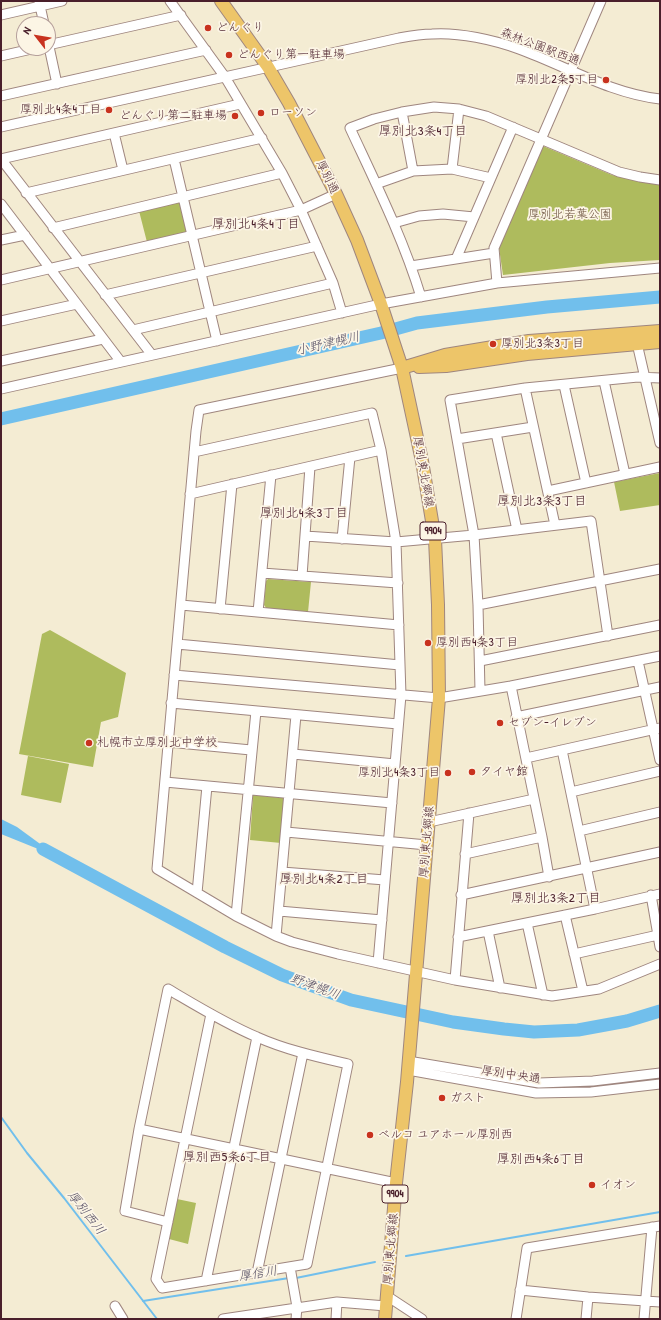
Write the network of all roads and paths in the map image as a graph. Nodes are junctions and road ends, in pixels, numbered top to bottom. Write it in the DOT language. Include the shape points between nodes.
graph roads {
  1 [pos="62,1"];
  2 [pos="170,1"];
  3 [pos="221,1"];
  4 [pos="599,2"];
  5 [pos="39,4"];
  6 [pos="1,15"];
  7 [pos="181,15"];
  8 [pos="42,16"];
  9 [pos="56,42"];
  10 [pos="206,50"];
  11 [pos="16,53"];
  12 [pos="1,56"];
  13 [pos="51,56"];
  14 [pos="268,67"];
  15 [pos="570,71"];
  16 [pos="225,77"];
  17 [pos="57,84"];
  18 [pos="1,96"];
  19 [pos="660,99"];
  20 [pos="240,104"];
  21 [pos="459,109"];
  22 [pos="402,112"];
  23 [pos="1,127"];
  24 [pos="513,127"];
  25 [pos="114,133"];
  26 [pos="262,138"];
  27 [pos="541,139"];
  28 [pos="174,158"];
  29 [pos="1,159"];
  30 [pos="452,169"];
  31 [pos="123,170"];
  32 [pos="413,171"];
  33 [pos="282,172"];
  34 [pos="491,178"];
  35 [pos="660,180"];
  36 [pos="376,184"];
  37 [pos="26,193"];
  38 [pos="336,194"];
  39 [pos="183,197"];
  40 [pos="1,204"];
  41 [pos="301,210"];
  42 [pos="474,217"];
  43 [pos="394,223"];
  44 [pos="53,228"];
  45 [pos="25,235"];
  46 [pos="192,235"];
  47 [pos="1,240"];
  48 [pos="317,246"];
  49 [pos="494,253"];
  50 [pos="456,259"];
  51 [pos="79,262"];
  52 [pos="411,266"];
  53 [pos="660,268"];
  54 [pos="50,269"];
  55 [pos="201,273"];
  56 [pos="1,280"];
  57 [pos="332,283"];
  58 [pos="497,283"];
  59 [pos="105,295"];
  60 [pos="421,297"];
  61 [pos="77,304"];
  62 [pos="381,304"];
  63 [pos="210,312"];
  64 [pos="342,313"];
  65 [pos="1,321"];
  66 [pos="133,330"];
  67 [pos="660,331"];
  68 [pos="636,338"];
  69 [pos="103,339"];
  70 [pos="217,341"];
  71 [pos="660,342"];
  72 [pos="152,355"];
  73 [pos="1,361"];
  74 [pos="121,362"];
  75 [pos="402,368"];
  76 [pos="645,378"];
  77 [pos="660,378"];
  78 [pos="604,381"];
  79 [pos="564,384"];
  80 [pos="525,388"];
  81 [pos="1,389"];
  82 [pos="533,427"];
  83 [pos="496,433"];
  84 [pos="457,439"];
  85 [pos="660,443"];
  86 [pos="381,450"];
  87 [pos="194,452"];
  88 [pos="350,457"];
  89 [pos="310,466"];
  90 [pos="660,467"];
  91 [pos="625,474"];
  92 [pos="271,475"];
  93 [pos="586,483"];
  94 [pos="232,484"];
  95 [pos="548,491"];
  96 [pos="190,494"];
  97 [pos="555,526"];
  98 [pos="517,530"];
  99 [pos="474,535"];
  100 [pos="305,536"];
  101 [pos="342,539"];
  102 [pos="435,539"];
  103 [pos="396,542"];
  104 [pos="660,569"];
  105 [pos="262,573"];
  106 [pos="302,576"];
  107 [pos="600,582"];
  108 [pos="398,583"];
  109 [pos="181,605"];
  110 [pos="478,605"];
  111 [pos="220,609"];
  112 [pos="258,612"];
  113 [pos="399,625"];
  114 [pos="660,625"];
  115 [pos="608,636"];
  116 [pos="177,644"];
  117 [pos="660,656"];
  118 [pos="480,661"];
  119 [pos="638,661"];
  120 [pos="400,665"];
  121 [pos="174,674"];
  122 [pos="511,686"];
  123 [pos="660,687"];
  124 [pos="480,691"];
  125 [pos="645,691"];
  126 [pos="401,695"];
  127 [pos="439,698"];
  128 [pos="172,703"];
  129 [pos="256,711"];
  130 [pos="296,714"];
  131 [pos="516,717"];
  132 [pos="398,724"];
  133 [pos="656,729"];
  134 [pos="168,742"];
  135 [pos="251,750"];
  136 [pos="562,750"];
  137 [pos="293,754"];
  138 [pos="526,758"];
  139 [pos="660,760"];
  140 [pos="395,764"];
  141 [pos="660,771"];
  142 [pos="165,782"];
  143 [pos="207,786"];
  144 [pos="247,789"];
  145 [pos="571,792"];
  146 [pos="289,793"];
  147 [pos="534,799"];
  148 [pos="392,803"];
  149 [pos="660,812"];
  150 [pos="469,813"];
  151 [pos="429,822"];
  152 [pos="579,831"];
  153 [pos="286,832"];
  154 [pos="542,837"];
  155 [pos="388,842"];
  156 [pos="427,845"];
  157 [pos="660,852"];
  158 [pos="465,854"];
  159 [pos="587,869"];
  160 [pos="282,872"];
  161 [pos="549,877"];
  162 [pos="385,880"];
  163 [pos="197,893"];
  164 [pos="656,894"];
  165 [pos="461,895"];
  166 [pos="595,909"];
  167 [pos="279,911"];
  168 [pos="236,916"];
  169 [pos="565,916"];
  170 [pos="382,920"];
  171 [pos="527,923"];
  172 [pos="488,931"];
  173 [pos="658,935"];
  174 [pos="276,936"];
  175 [pos="458,937"];
  176 [pos="660,947"];
  177 [pos="574,954"];
  178 [pos="378,963"];
  179 [pos="660,964"];
  180 [pos="416,972"];
  181 [pos="455,980"];
  182 [pos="500,988"];
  183 [pos="583,991"];
  184 [pos="543,995"];
  185 [pos="211,1014"];
  186 [pos="257,1037"];
  187 [pos="303,1053"];
  188 [pos="408,1061"];
  189 [pos="660,1073"];
  190 [pos="660,1084"];
  191 [pos="139,1129"];
  192 [pos="185,1139"];
  193 [pos="234,1149"];
  194 [pos="281,1159"];
  195 [pos="327,1168"];
  196 [pos="396,1183"];
  197 [pos="168,1222"];
  198 [pos="656,1227"];
  199 [pos="291,1270"];
  200 [pos="257,1273"];
  201 [pos="206,1281"];
  202 [pos="520,1290"];
  203 [pos="588,1297"];
  204 [pos="387,1301"];
  205 [pos="646,1301"];
  206 [pos="337,1302"];
  207 [pos="660,1302"];
  208 [pos="115,1306"];
  209 [pos="297,1307"];
  210 [pos="256,1316"];
  211 [pos="123,1319"];
  212 [pos="224,1319"];
  213 [pos="296,1319"];
  214 [pos="336,1319"];
  215 [pos="385,1319"];
  216 [pos="422,1319"];
  217 [pos="516,1319"];
  218 [pos="586,1319"];
  219 [pos="644,1319"];
  1 -- 5 [label="street"];
  2 -- 7 [label="street"];
  3 -- 14 [label="main road, 厚別通"];
  4 -- 15 [label="street"];
  5 -- 6 [label="street"];
  5 -- 8 [label="street"];
  7 -- 9 [label="street"];
  7 -- 10 [label="street"];
  10 -- 16 [label="street"];
  10 -- 17 [label="street"];
  11 -- 12 [label="street"];
  13 -- 17 [label="street"];
  14 -- 15 [label="street, 森林公園駅西通" via="399,38 434,34 490,40 520,49"];
  14 -- 16 [label="street, 森林公園駅西通"];
  14 -- 38 [label="main road, 厚別通"];
  15 -- 19 [label="street, 森林公園駅西通" via="619,90"];
  15 -- 27 [label="street"];
  16 -- 20 [label="street"];
  16 -- 23 [label="street, 森林公園駅西通"];
  17 -- 18 [label="street"];
  20 -- 25 [label="street"];
  20 -- 26 [label="street"];
  21 -- 22 [label="street" via="434,107"];
  21 -- 24 [label="street"];
  21 -- 30 [label="street"];
  22 -- 32 [label="street"];
  22 -- 36 [label="street" via="350,128"];
  24 -- 27 [label="street"];
  24 -- 34 [label="street"];
  25 -- 29 [label="street"];
  25 -- 31 [label="street"];
  26 -- 28 [label="street"];
  26 -- 33 [label="street"];
  27 -- 35 [label="street" via="619,172"];
  27 -- 49 [label="street"];
  28 -- 31 [label="street"];
  28 -- 39 [label="street"];
  29 -- 37 [label="street"];
  30 -- 32 [label="street"];
  30 -- 34 [label="street"];
  31 -- 37 [label="street"];
  32 -- 36 [label="street"];
  33 -- 39 [label="street"];
  33 -- 41 [label="street"];
  34 -- 42 [label="street"];
  36 -- 43 [label="street"];
  37 -- 44 [label="street"];
  38 -- 41 [label="street"];
  38 -- 62 [label="main road, 厚別通" via="357,240"];
  39 -- 44 [label="street"];
  39 -- 46 [label="street"];
  40 -- 45 [label="street"];
  41 -- 46 [label="street"];
  41 -- 48 [label="street"];
  42 -- 43 [label="street" via="419,216"];
  42 -- 50 [label="street"];
  43 -- 52 [label="street"];
  44 -- 51 [label="street"];
  45 -- 47 [label="street"];
  45 -- 54 [label="street"];
  46 -- 51 [label="street"];
  46 -- 55 [label="street"];
  48 -- 55 [label="street"];
  48 -- 57 [label="street"];
  49 -- 50 [label="street"];
  49 -- 58 [label="street"];
  50 -- 52 [label="street"];
  51 -- 54 [label="street"];
  51 -- 59 [label="street"];
  52 -- 60 [label="street"];
  53 -- 58 [label="street"];
  54 -- 56 [label="street"];
  54 -- 61 [label="street"];
  55 -- 59 [label="street"];
  55 -- 63 [label="street"];
  57 -- 63 [label="street"];
  57 -- 64 [label="street"];
  58 -- 60 [label="street"];
  59 -- 66 [label="street"];
  60 -- 62 [label="street"];
  61 -- 65 [label="street"];
  61 -- 69 [label="street"];
  62 -- 64 [label="street"];
  62 -- 75 [label="main road, 厚別通"];
  63 -- 66 [label="street"];
  63 -- 70 [label="street"];
  64 -- 70 [label="street"];
  66 -- 72 [label="street"];
  67 -- 68 [label="main road"];
  68 -- 71 [label="main road"];
  68 -- 75 [label="main road" via="529,342 445,355"];
  68 -- 76 [label="street"];
  69 -- 73 [label="street"];
  69 -- 74 [label="street"];
  70 -- 72 [label="street"];
  72 -- 74 [label="street"];
  74 -- 81 [label="street"];
  75 -- 87 [label="street" via="199,410"];
  75 -- 102 [label="main road, 厚別東北郷線 / 9904" via="422,461"];
  76 -- 77 [label="street"];
  76 -- 78 [label="street"];
  76 -- 85 [label="street"];
  78 -- 79 [label="street"];
  78 -- 91 [label="street"];
  79 -- 80 [label="street"];
  79 -- 93 [label="street"];
  80 -- 82 [label="street"];
  80 -- 84 [label="street" via="450,400"];
  82 -- 83 [label="street"];
  82 -- 95 [label="street"];
  83 -- 84 [label="street"];
  83 -- 98 [label="street"];
  84 -- 99 [label="street"];
  86 -- 87 [label="street" via="372,414"];
  86 -- 88 [label="street"];
  86 -- 103 [label="street"];
  87 -- 96 [label="street"];
  88 -- 89 [label="street"];
  88 -- 101 [label="street"];
  89 -- 92 [label="street"];
  89 -- 100 [label="street"];
  90 -- 91 [label="street"];
  91 -- 93 [label="street"];
  92 -- 94 [label="street"];
  92 -- 105 [label="street"];
  93 -- 95 [label="street"];
  94 -- 96 [label="street"];
  94 -- 111 [label="street"];
  95 -- 97 [label="street"];
  96 -- 109 [label="street"];
  97 -- 98 [label="street"];
  97 -- 107 [label="street" via="591,521"];
  98 -- 99 [label="street"];
  99 -- 102 [label="street"];
  99 -- 110 [label="street"];
  100 -- 101 [label="street"];
  100 -- 106 [label="street"];
  101 -- 103 [label="street"];
  102 -- 103 [label="street"];
  102 -- 127 [label="main road, 厚別東北郷線 / 9904"];
  103 -- 108 [label="street"];
  104 -- 107 [label="street"];
  105 -- 106 [label="street"];
  105 -- 112 [label="street"];
  106 -- 108 [label="street"];
  107 -- 110 [label="street"];
  107 -- 115 [label="street"];
  108 -- 113 [label="street"];
  109 -- 111 [label="street"];
  109 -- 116 [label="street"];
  110 -- 118 [label="street"];
  111 -- 112 [label="street"];
  112 -- 113 [label="street"];
  113 -- 120 [label="street"];
  114 -- 115 [label="street"];
  115 -- 118 [label="street"];
  116 -- 120 [label="street"];
  116 -- 121 [label="street"];
  117 -- 119 [label="street"];
  118 -- 124 [label="street"];
  119 -- 122 [label="street"];
  119 -- 125 [label="street"];
  120 -- 126 [label="street"];
  121 -- 126 [label="street"];
  121 -- 128 [label="street"];
  122 -- 124 [label="street"];
  122 -- 131 [label="street"];
  123 -- 125 [label="street"];
  124 -- 127 [label="street"];
  125 -- 131 [label="street"];
  125 -- 133 [label="street"];
  126 -- 127 [label="street"];
  126 -- 132 [label="street"];
  127 -- 151 [label="main road, 厚別東北郷線 / 9904"];
  128 -- 129 [label="street"];
  128 -- 134 [label="street"];
  129 -- 130 [label="street"];
  129 -- 135 [label="street"];
  130 -- 132 [label="street"];
  130 -- 137 [label="street"];
  131 -- 138 [label="street"];
  132 -- 140 [label="street"];
  133 -- 136 [label="street"];
  133 -- 139 [label="street"];
  134 -- 135 [label="street"];
  134 -- 142 [label="street"];
  135 -- 144 [label="street"];
  136 -- 138 [label="street"];
  136 -- 145 [label="street"];
  137 -- 140 [label="street"];
  137 -- 146 [label="street"];
  138 -- 147 [label="street"];
  140 -- 148 [label="street"];
  141 -- 145 [label="street"];
  142 -- 143 [label="street"];
  142 -- 163 [label="street" via="157,870"];
  143 -- 144 [label="street"];
  143 -- 163 [label="street"];
  144 -- 146 [label="street"];
  144 -- 168 [label="street"];
  145 -- 152 [label="street"];
  146 -- 148 [label="street"];
  146 -- 153 [label="street"];
  147 -- 150 [label="street"];
  147 -- 154 [label="street"];
  148 -- 155 [label="street"];
  149 -- 152 [label="street"];
  150 -- 151 [label="street"];
  150 -- 158 [label="street"];
  151 -- 156 [label="main road, 厚別東北郷線 / 9904"];
  152 -- 159 [label="street"];
  153 -- 155 [label="street"];
  153 -- 160 [label="street"];
  154 -- 158 [label="street"];
  154 -- 161 [label="street"];
  155 -- 156 [label="street"];
  155 -- 162 [label="street"];
  156 -- 180 [label="main road, 厚別東北郷線 / 9904"];
  157 -- 159 [label="street"];
  158 -- 165 [label="street"];
  159 -- 161 [label="street"];
  159 -- 166 [label="street"];
  160 -- 162 [label="street"];
  160 -- 167 [label="street"];
  161 -- 165 [label="street"];
  162 -- 170 [label="street"];
  163 -- 168 [label="street"];
  164 -- 166 [label="street"];
  164 -- 173 [label="street"];
  165 -- 175 [label="street"];
  166 -- 169 [label="street"];
  167 -- 170 [label="street"];
  167 -- 174 [label="street"];
  168 -- 174 [label="street"];
  169 -- 171 [label="street"];
  169 -- 177 [label="street"];
  170 -- 178 [label="street"];
  171 -- 172 [label="street"];
  171 -- 184 [label="street"];
  172 -- 175 [label="street"];
  172 -- 182 [label="street"];
  173 -- 176 [label="street"];
  173 -- 177 [label="street"];
  174 -- 178 [label="street"];
  175 -- 181 [label="street"];
  177 -- 183 [label="street"];
  178 -- 180 [label="street"];
  179 -- 183 [label="street" via="600,989"];
  180 -- 181 [label="street"];
  180 -- 188 [label="main road, 厚別東北郷線 / 9904"];
  181 -- 182 [label="street"];
  182 -- 184 [label="street"];
  183 -- 184 [label="street"];
  185 -- 186 [label="street"];
  185 -- 191 [label="street" via="168,989"];
  185 -- 192 [label="street"];
  186 -- 187 [label="street"];
  186 -- 193 [label="street"];
  187 -- 194 [label="street"];
  187 -- 195 [label="street" via="348,1064"];
  188 -- 189 [label="street, 厚別中央通" via="539,1084"];
  188 -- 190 [label="street, 厚別中央通" via="536,1093 591,1092"];
  188 -- 196 [label="main road, 厚別東北郷線 / 9904"];
  191 -- 192 [label="street"];
  191 -- 197 [label="street" via="125,1211"];
  192 -- 193 [label="street"];
  192 -- 197 [label="street"];
  193 -- 194 [label="street"];
  193 -- 201 [label="street"];
  194 -- 195 [label="street"];
  194 -- 200 [label="street"];
  195 -- 196 [label="street"];
  195 -- 199 [label="street" via="307,1264"];
  196 -- 204 [label="main road, 厚別東北郷線 / 9904"];
  197 -- 201 [label="street" via="156,1279 162,1288"];
  198 -- 202 [label="street" via="527,1248"];
  198 -- 205 [label="street"];
  199 -- 200 [label="street"];
  199 -- 209 [label="street"];
  200 -- 201 [label="street"];
  202 -- 203 [label="street"];
  202 -- 217 [label="street"];
  203 -- 205 [label="street"];
  203 -- 218 [label="street"];
  204 -- 206 [label="street"];
  204 -- 215 [label="main road, 厚別東北郷線 / 9904"];
  204 -- 216 [label="street"];
  205 -- 207 [label="street"];
  205 -- 219 [label="street"];
  206 -- 209 [label="street"];
  206 -- 214 [label="street"];
  208 -- 211 [label="street"];
  209 -- 210 [label="street"];
  209 -- 213 [label="street"];
  210 -- 212 [label="street"];
}
